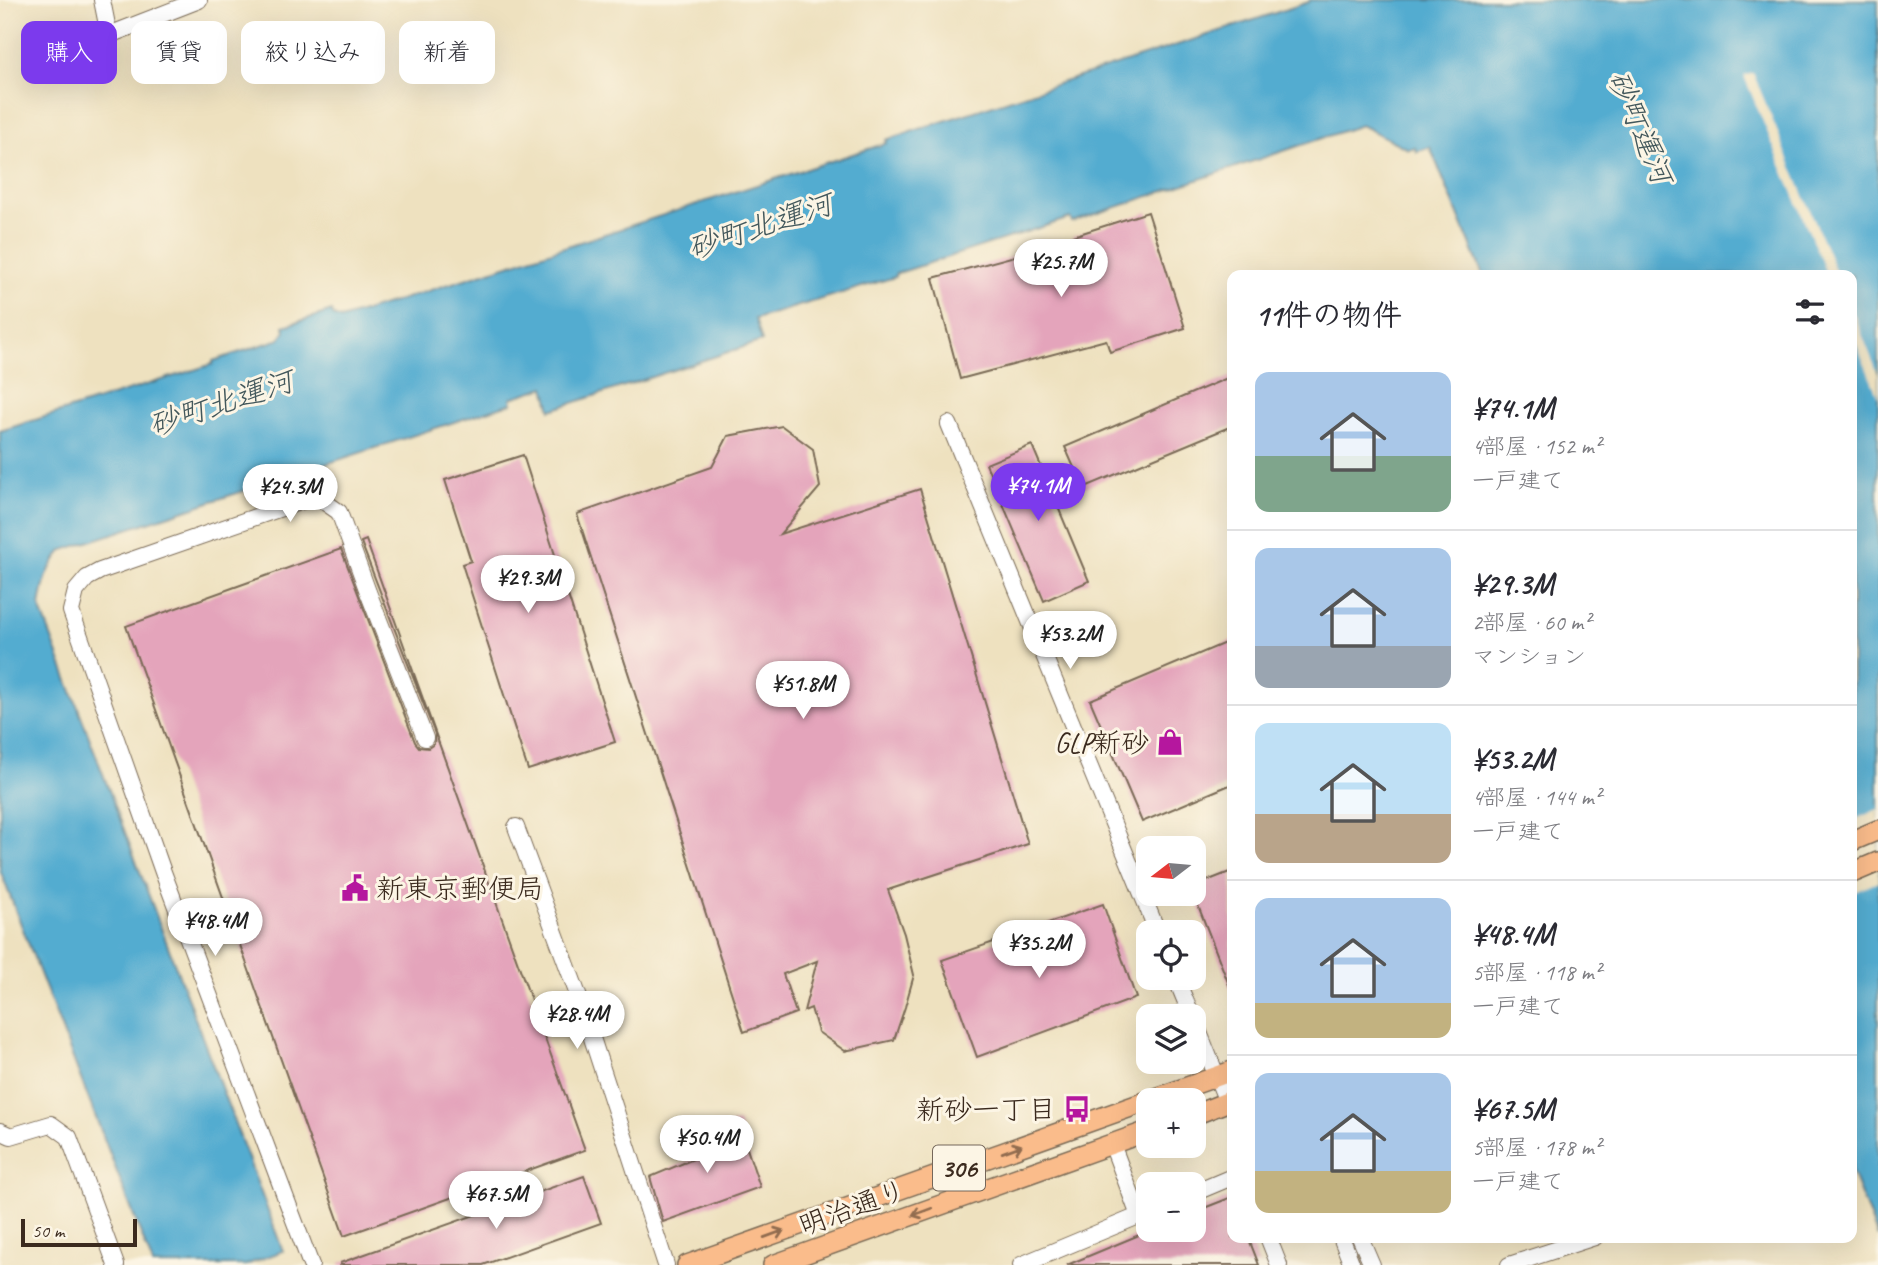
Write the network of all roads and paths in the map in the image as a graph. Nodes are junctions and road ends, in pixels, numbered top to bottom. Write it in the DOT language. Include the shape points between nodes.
graph roads {
  1 [pos="102,0"];
  2 [pos="199,0"];
  3 [pos="949,424"];
  4 [pos="425,738"];
  5 [pos="516,827"];
  6 [pos="1878,830"];
  7 [pos="1857,839"];
  8 [pos="1878,862"];
  9 [pos="1857,871"];
  10 [pos="1153,920"];
  11 [pos="1206,1041"];
  12 [pos="1224,1074"];
  13 [pos="1227,1102"];
  14 [pos="1206,1110"];
  15 [pos="0,1131"];
  16 [pos="1136,1135"];
  17 [pos="1112,1144"];
  18 [pos="1227,1179"];
  19 [pos="1206,1188"];
  20 [pos="1136,1196"];
  21 [pos="1136,1217"];
  22 [pos="1270,1243"];
  23 [pos="1343,1243"];
  24 [pos="1363,1243"];
  25 [pos="1577,1243"];
  26 [pos="116,1265"];
  27 [pos="312,1265"];
  28 [pos="666,1265"];
  29 [pos="687,1265"];
  30 [pos="774,1265"];
  31 [pos="1021,1265"];
  32 [pos="1279,1265"];
  33 [pos="1352,1265"];
  34 [pos="1372,1265"];
  35 [pos="1509,1265"];
  1 -- 2 [label="street" via="109,35"];
  3 -- 10 [label="street"];
  4 -- 27 [label="street" via="339,512 316,496 100,571 76,591 71,611 88,663"];
  5 -- 28 [label="street" via="578,995"];
  6 -- 7 [label="main road"];
  8 -- 9 [label="main road"];
  11 -- 12 [label="street"];
  29 -- 12 [label="main road, 明治通り / 306, one-way"];
  13 -- 14 [label="main road"];
  15 -- 26 [label="street" via="11,1136 51,1124 69,1137"];
  16 -- 17 [label="main road, 明治通り / 306"];
  17 -- 20 [label="street"];
  17 -- 30 [label="main road, 明治通り / 306, one-way"];
  18 -- 19 [label="street"];
  21 -- 31 [label="street"];
  22 -- 32 [label="street"];
  23 -- 33 [label="street"];
  24 -- 34 [label="street"];
  25 -- 35 [label="street"];
}
